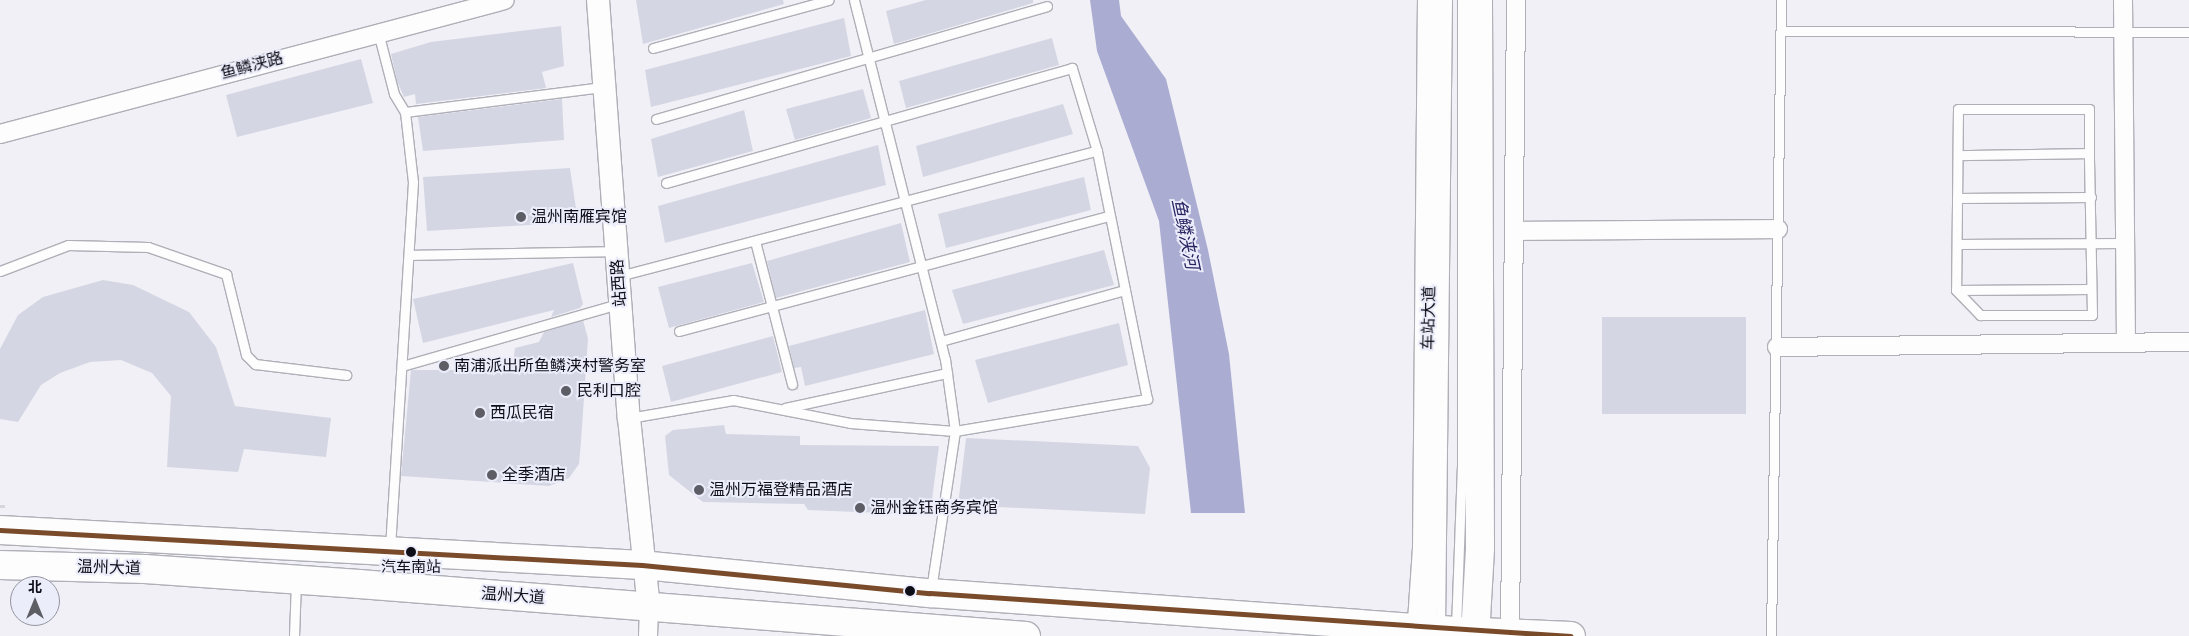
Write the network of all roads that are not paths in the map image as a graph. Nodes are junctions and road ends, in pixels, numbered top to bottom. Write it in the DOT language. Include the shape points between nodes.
graph roads {
  1 [pos="505,0"];
  2 [pos="598,0"];
  3 [pos="829,0"];
  4 [pos="854,0"];
  5 [pos="1432,0"];
  6 [pos="1447,0"];
  7 [pos="1462,0"];
  8 [pos="1478,0"];
  9 [pos="1516,0"];
  10 [pos="1781,0"];
  11 [pos="2123,0"];
  12 [pos="1047,6"];
  13 [pos="378,32"];
  14 [pos="1782,32"];
  15 [pos="2123,32"];
  16 [pos="2189,32"];
  17 [pos="653,48"];
  18 [pos="869,57"];
  19 [pos="604,88"];
  20 [pos="404,112"];
  21 [pos="656,119"];
  22 [pos="887,122"];
  23 [pos="0,134"];
  24 [pos="1097,151"];
  25 [pos="2089,153"];
  26 [pos="1958,155"];
  27 [pos="666,182"];
  28 [pos="2091,197"];
  29 [pos="1957,198"];
  30 [pos="907,201"];
  31 [pos="1107,216"];
  32 [pos="1778,229"];
  33 [pos="1514,231"];
  34 [pos="755,241"];
  35 [pos="2091,243"];
  36 [pos="2125,243"];
  37 [pos="1957,244"];
  38 [pos="617,250"];
  39 [pos="410,255"];
  40 [pos="923,267"];
  41 [pos="0,271"];
  42 [pos="619,276"];
  43 [pos="2091,289"];
  44 [pos="1125,290"];
  45 [pos="1956,290"];
  46 [pos="621,303"];
  47 [pos="774,306"];
  48 [pos="679,331"];
  49 [pos="941,341"];
  50 [pos="2126,342"];
  51 [pos="2189,342"];
  52 [pos="1777,347"];
  53 [pos="402,366"];
  54 [pos="947,373"];
  55 [pos="346,375"];
  56 [pos="792,384"];
  57 [pos="779,409"];
  58 [pos="629,418"];
  59 [pos="955,431"];
  60 [pos="4,518"];
  61 [pos="390,548"];
  62 [pos="642,565"];
  63 [pos="0,566"];
  64 [pos="296,580"];
  65 [pos="930,593"];
  66 [pos="649,607"];
  67 [pos="921,632"];
  68 [pos="957,633"];
  69 [pos="1448,633"];
  70 [pos="1510,634"];
  71 [pos="294,636"];
  72 [pos="648,636"];
  73 [pos="1026,636"];
  74 [pos="1571,636"];
  75 [pos="1771,636"];
  1 -- 13 [label="street, 鱼鳞浃路"];
  2 -- 19 [label="street, 站西路"];
  3 -- 17 [label="lane"];
  4 -- 18 [label="lane"];
  5 -- 69 [label="main road, 车站大道" via="1427,549"];
  6 -- 69 [label="lane"];
  7 -- 69 [label="lane" via="1462,467"];
  8 -- 69 [label="main road" via="1480,548"];
  9 -- 33 [label="street"];
  10 -- 14 [label="lane"];
  11 -- 15 [label="street"];
  12 -- 18 [label="lane"];
  13 -- 20 [label="lane" via="394,94"];
  13 -- 23 [label="street, 鱼鳞浃路"];
  14 -- 15 [label="lane"];
  14 -- 32 [label="lane"];
  15 -- 16 [label="lane"];
  15 -- 36 [label="street"];
  18 -- 21 [label="lane"];
  18 -- 22 [label="lane"];
  19 -- 20 [label="lane"];
  19 -- 38 [label="street, 站西路"];
  20 -- 39 [label="lane" via="413,182"];
  22 -- 24 [label="lane" via="1072,68"];
  22 -- 27 [label="lane"];
  22 -- 30 [label="lane"];
  24 -- 30 [label="lane"];
  24 -- 31 [label="lane"];
  25 -- 26 [label="lane"];
  25 -- 26 [label="lane" via="2089,109 1958,109"];
  25 -- 28 [label="lane"];
  26 -- 29 [label="lane"];
  28 -- 29 [label="lane"];
  28 -- 35 [label="lane"];
  29 -- 37 [label="lane"];
  30 -- 34 [label="lane"];
  30 -- 40 [label="lane"];
  31 -- 40 [label="lane"];
  31 -- 44 [label="lane"];
  32 -- 33 [label="street"];
  32 -- 52 [label="lane"];
  33 -- 70 [label="street"];
  34 -- 42 [label="lane"];
  34 -- 47 [label="lane"];
  35 -- 36 [label="lane"];
  35 -- 37 [label="lane"];
  35 -- 43 [label="lane"];
  36 -- 50 [label="street"];
  37 -- 45 [label="lane"];
  38 -- 39 [label="lane"];
  38 -- 42 [label="street, 站西路"];
  39 -- 53 [label="lane"];
  40 -- 47 [label="lane"];
  40 -- 49 [label="lane"];
  41 -- 55 [label="lane" via="68,245 148,246 226,274 246,355 255,364"];
  42 -- 46 [label="street, 站西路"];
  43 -- 45 [label="lane"];
  43 -- 45 [label="lane" via="2092,315 1980,315"];
  44 -- 49 [label="lane"];
  44 -- 59 [label="lane" via="1147,399"];
  46 -- 53 [label="lane"];
  46 -- 58 [label="street, 站西路"];
  47 -- 48 [label="lane"];
  47 -- 56 [label="lane"];
  49 -- 54 [label="lane"];
  50 -- 51 [label="street"];
  50 -- 52 [label="street"];
  52 -- 75 [label="lane"];
  53 -- 61 [label="lane"];
  54 -- 57 [label="lane"];
  54 -- 59 [label="lane"];
  57 -- 58 [label="lane" via="733,400"];
  57 -- 59 [label="lane" via="850,423"];
  58 -- 62 [label="street, 站西路"];
  59 -- 65 [label="lane"];
  60 -- 61 [label="main road, 温州大道"];
  61 -- 62 [label="main road, 温州大道"];
  62 -- 65 [label="main road, 温州大道"];
  62 -- 66 [label="street, 站西路"];
  63 -- 64 [label="main road, 温州大道"];
  64 -- 66 [label="main road, 温州大道"];
  64 -- 71 [label="lane"];
  65 -- 69 [label="main road, 温州大道"];
  66 -- 67 [label="main road, 温州大道"];
  66 -- 72 [label="street"];
  67 -- 68 [label="main road, 温州大道"];
  68 -- 73 [label="main road, 温州大道"];
  69 -- 70 [label="main road, 温州大道"];
  70 -- 74 [label="main road, 温州大道"];
}
